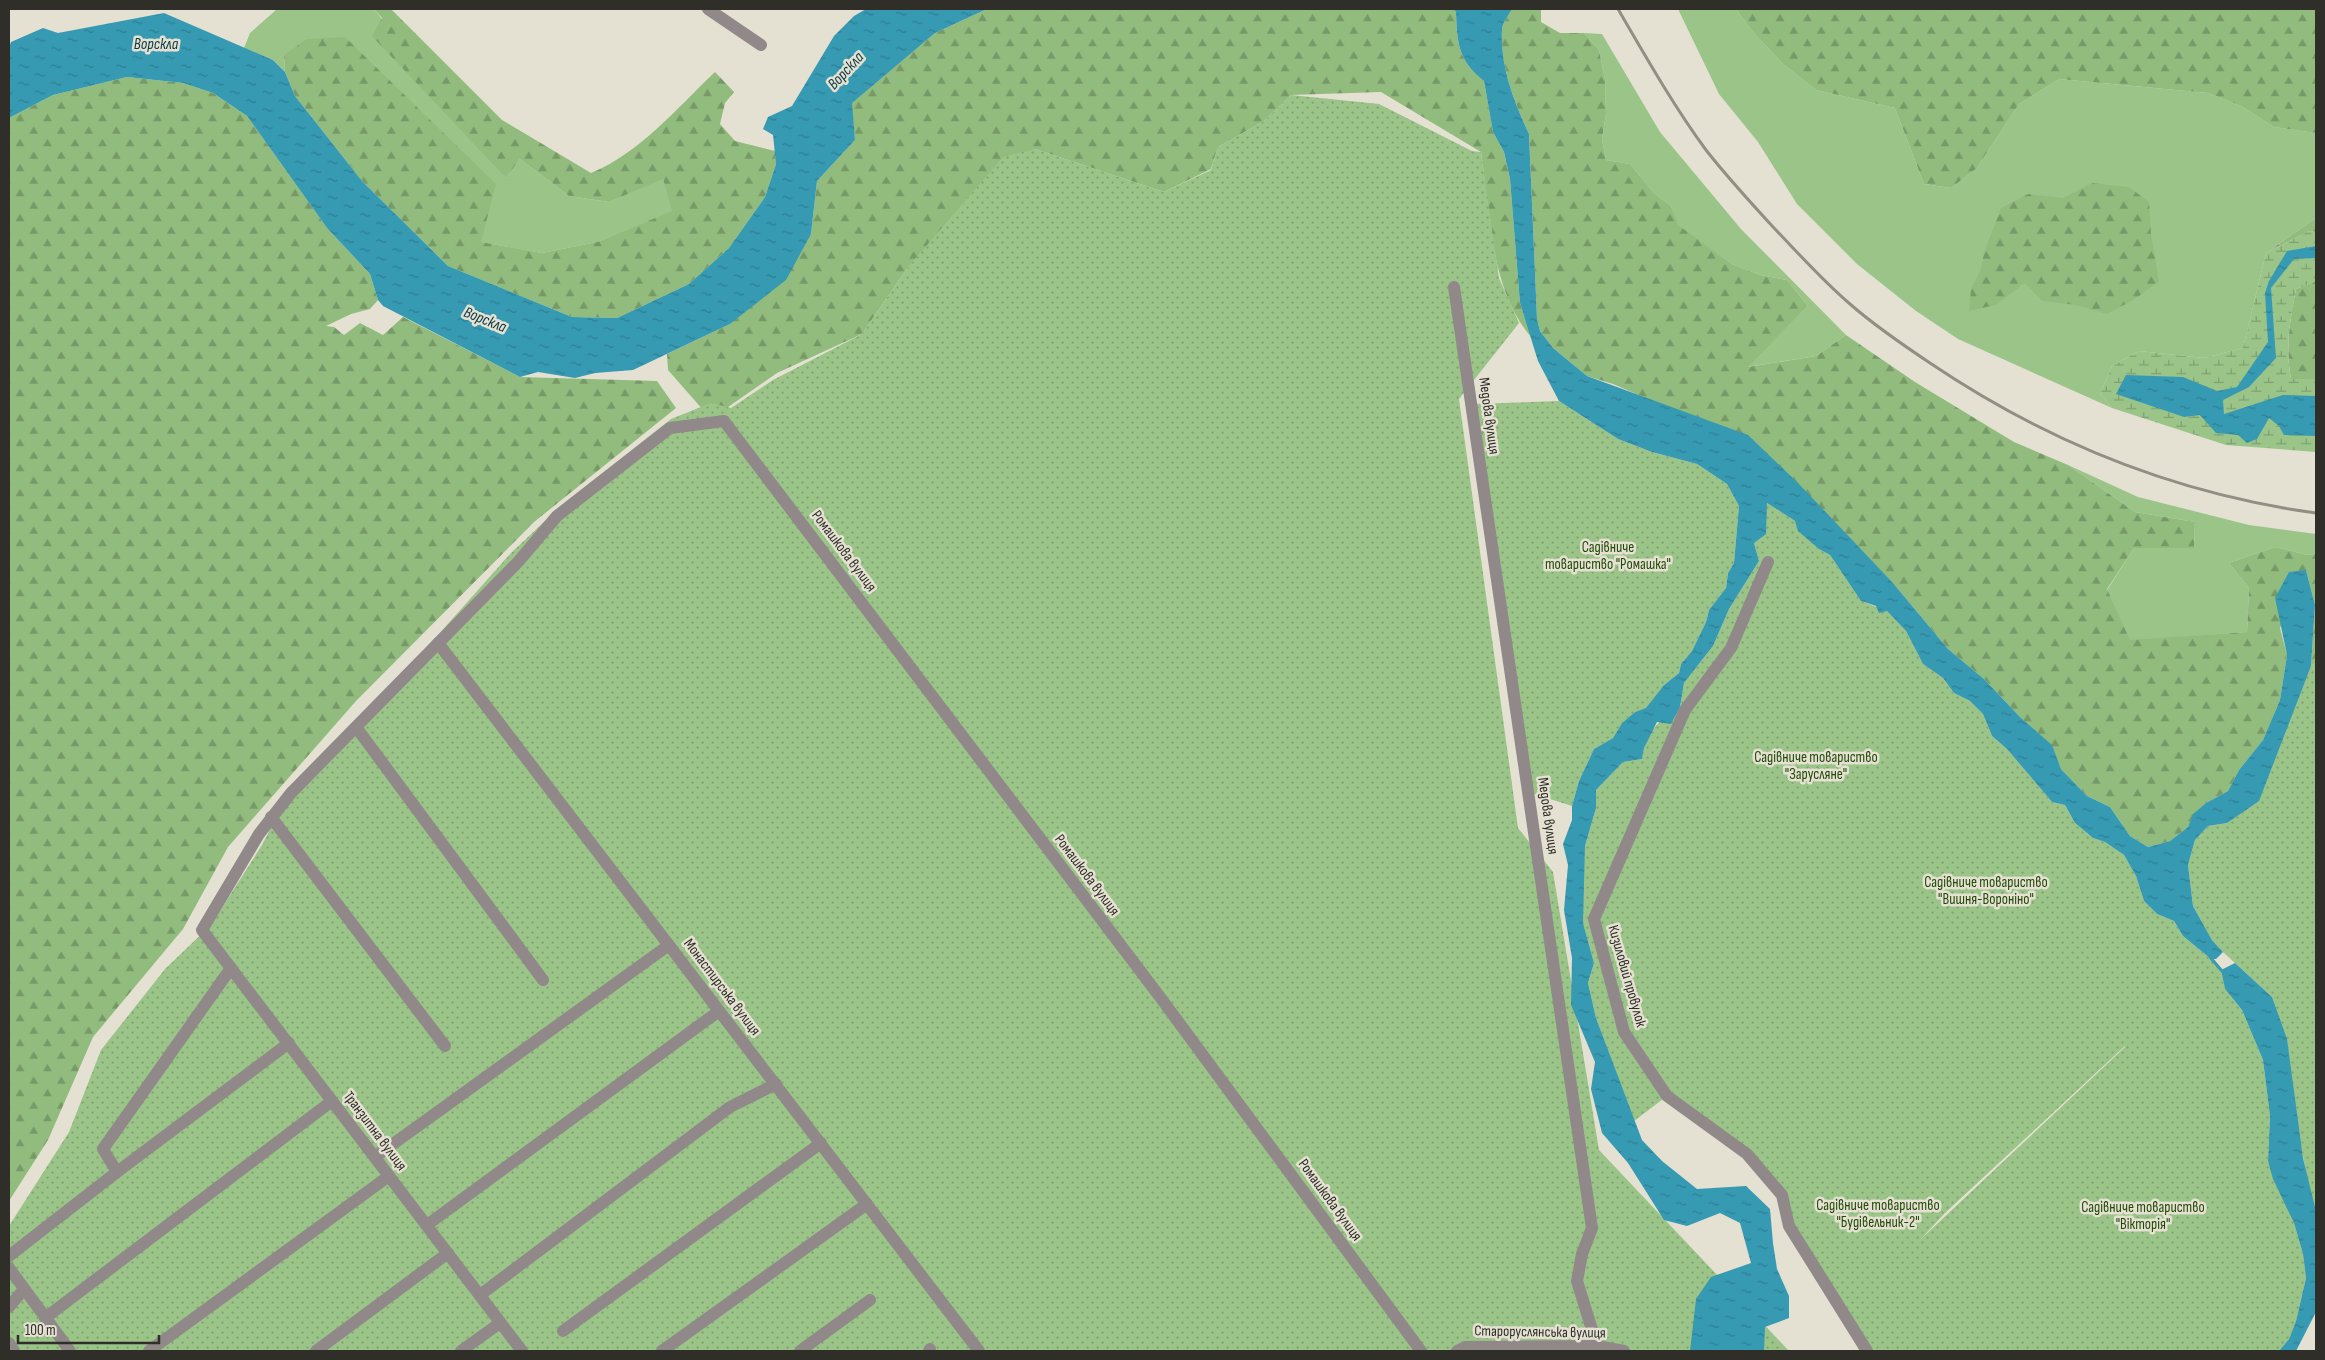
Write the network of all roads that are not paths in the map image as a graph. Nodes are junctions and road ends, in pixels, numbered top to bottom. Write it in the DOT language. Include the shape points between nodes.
graph roads {
  1 [pos="708,9"];
  2 [pos="760,45"];
  3 [pos="1454,287"];
  4 [pos="1768,562"];
  5 [pos="438,643"];
  6 [pos="356,727"];
  7 [pos="271,817"];
  8 [pos="669,945"];
  9 [pos="231,968"];
  10 [pos="543,980"];
  11 [pos="719,1011"];
  12 [pos="289,1043"];
  13 [pos="445,1046"];
  14 [pos="776,1084"];
  15 [pos="332,1101"];
  16 [pos="820,1144"];
  17 [pos="375,1157"];
  18 [pos="117,1172"];
  19 [pos="389,1176"];
  20 [pos="867,1204"];
  21 [pos="427,1225"];
  22 [pos="448,1253"];
  23 [pos="9,1256"];
  24 [pos="9,1268"];
  25 [pos="24,1289"];
  26 [pos="480,1295"];
  27 [pos="870,1300"];
  28 [pos="9,1307"];
  29 [pos="45,1318"];
  30 [pos="500,1322"];
  31 [pos="562,1331"];
  32 [pos="9,1343"];
  33 [pos="1597,1346"];
  34 [pos="14,1351"];
  35 [pos="70,1351"];
  36 [pos="149,1351"];
  37 [pos="316,1351"];
  38 [pos="462,1351"];
  39 [pos="522,1351"];
  40 [pos="662,1351"];
  41 [pos="800,1351"];
  42 [pos="979,1351"];
  43 [pos="1421,1351"];
  44 [pos="1457,1351"];
  45 [pos="1624,1351"];
  46 [pos="1867,1351"];
  1 -- 2 [label="street"];
  3 -- 33 [label="street, Медова вулиця" via="1592,1228 1582,1254 1577,1281"];
  4 -- 46 [label="street, Кизиловий провулок" via="1731,648 1686,710 1594,919 1624,1032 1667,1096 1747,1154 1782,1195 1790,1226"];
  5 -- 6 [label="street"];
  5 -- 8 [label="street, Монастирська вулиця"];
  5 -- 43 [label="street, Ромашкова вулиця" via="565,510 670,428 724,420 1171,1012"];
  6 -- 7 [label="street"];
  6 -- 10 [label="street"];
  7 -- 9 [label="street, Транзитна вулиця" via="202,930"];
  7 -- 13 [label="street"];
  8 -- 11 [label="street, Монастирська вулиця"];
  8 -- 17 [label="street"];
  9 -- 12 [label="street, Транзитна вулиця"];
  9 -- 18 [label="street" via="103,1149"];
  11 -- 14 [label="street, Монастирська вулиця"];
  11 -- 21 [label="street"];
  12 -- 15 [label="street, Транзитна вулиця"];
  12 -- 18 [label="street"];
  14 -- 16 [label="street, Монастирська вулиця"];
  14 -- 26 [label="street" via="730,1107"];
  15 -- 17 [label="street, Транзитна вулиця"];
  15 -- 29 [label="street"];
  16 -- 20 [label="street, Монастирська вулиця"];
  16 -- 31 [label="street"];
  17 -- 19 [label="street, Транзитна вулиця"];
  18 -- 23 [label="street"];
  19 -- 21 [label="street, Транзитна вулиця"];
  19 -- 36 [label="street"];
  20 -- 40 [label="street"];
  20 -- 42 [label="street, Монастирська вулиця"];
  21 -- 22 [label="street, Транзитна вулиця"];
  22 -- 26 [label="street, Транзитна вулиця"];
  22 -- 37 [label="street"];
  24 -- 25 [label="street"];
  25 -- 28 [label="street"];
  25 -- 29 [label="street"];
  26 -- 30 [label="street, Транзитна вулиця"];
  27 -- 41 [label="street"];
  29 -- 35 [label="street"];
  30 -- 38 [label="street"];
  30 -- 39 [label="street, Транзитна вулиця"];
  32 -- 34 [label="street"];
  33 -- 44 [label="street, Староруслянська вулиця" via="1465,1348"];
  33 -- 45 [label="street, Староруслянська вулиця"];
}
